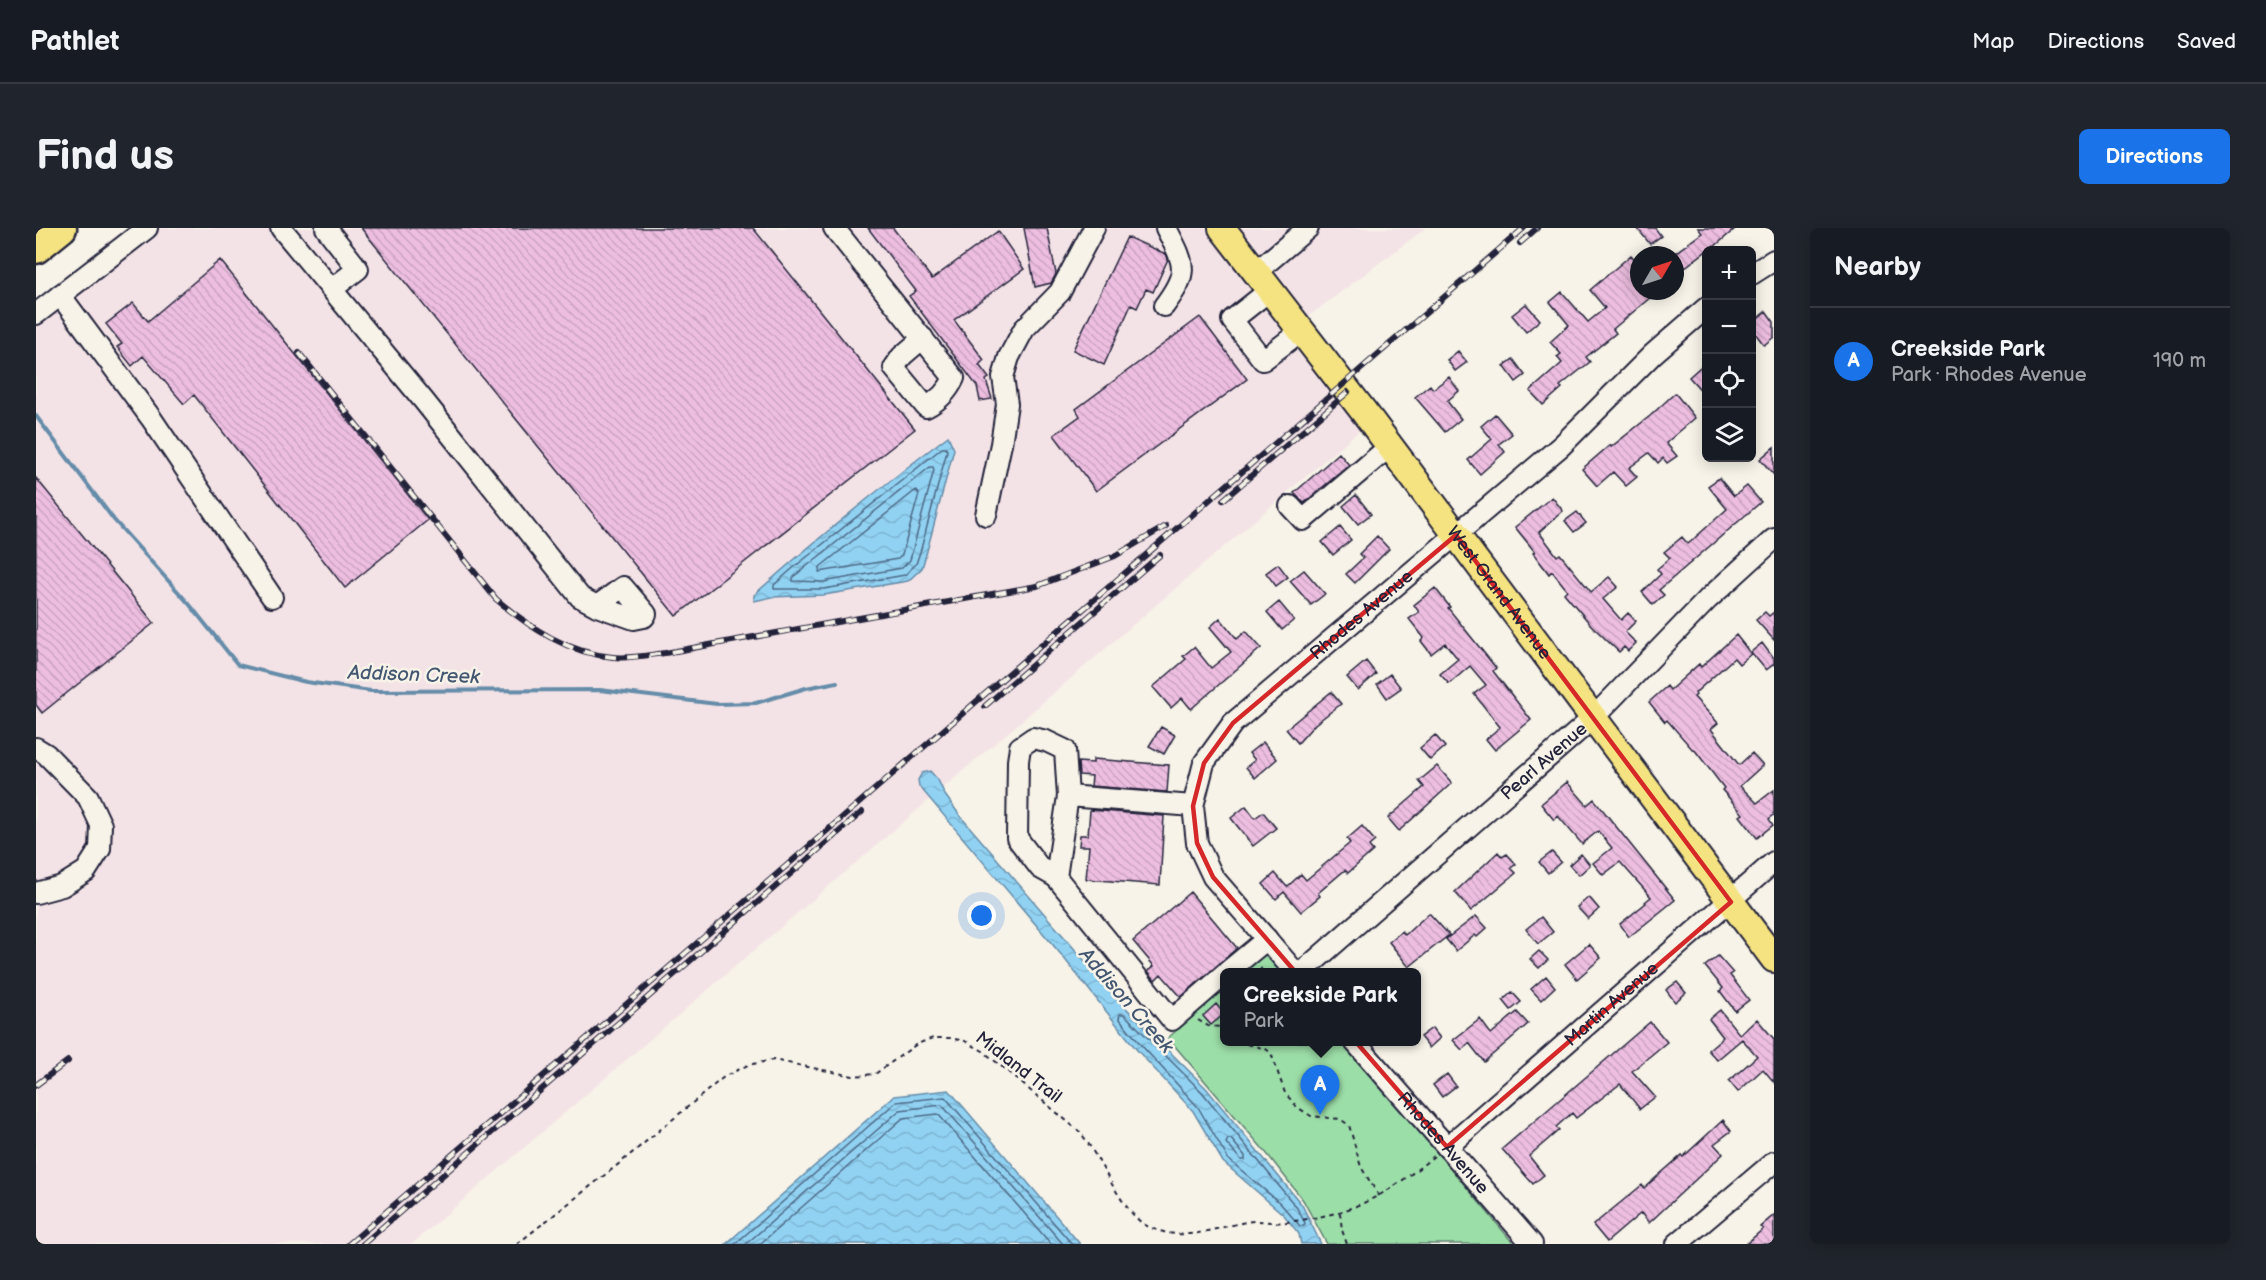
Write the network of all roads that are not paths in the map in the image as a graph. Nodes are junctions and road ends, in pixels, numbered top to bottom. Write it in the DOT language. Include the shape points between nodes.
graph roads {
  1 [pos="62,228"];
  2 [pos="147,228"];
  3 [pos="281,228"];
  4 [pos="326,228"];
  5 [pos="834,228"];
  6 [pos="1094,228"];
  7 [pos="1166,228"];
  8 [pos="1222,228"];
  9 [pos="1308,228"];
  10 [pos="36,249"];
  11 [pos="1774,260"];
  12 [pos="1756,271"];
  13 [pos="1263,281"];
  14 [pos="332,289"];
  15 [pos="60,296"];
  16 [pos="1164,306"];
  17 [pos="1702,312"];
  18 [pos="36,314"];
  19 [pos="1301,331"];
  20 [pos="923,338"];
  21 [pos="1389,447"];
  22 [pos="1290,506"];
  23 [pos="986,514"];
  24 [pos="1456,535"];
  25 [pos="1774,539"];
  26 [pos="272,597"];
  27 [pos="597,606"];
  28 [pos="1593,718"];
  29 [pos="36,748"];
  30 [pos="1068,796"];
  31 [pos="1193,806"];
  32 [pos="1774,862"];
  33 [pos="1056,877"];
  34 [pos="36,893"];
  35 [pos="1731,902"];
  36 [pos="1267,939"];
  37 [pos="1774,958"];
  38 [pos="1233,968"];
  39 [pos="1292,968"];
  40 [pos="1307,968"];
  41 [pos="1220,979"];
  42 [pos="1359,1046"];
  43 [pos="1447,1147"];
  44 [pos="1774,1162"];
  45 [pos="1532,1244"];
  46 [pos="1677,1244"];
  1 -- 10 [label="highway"];
  2 -- 15 [label="street"];
  3 -- 14 [label="street"];
  4 -- 14 [label="street" via="358,268"];
  5 -- 20 [label="street"];
  6 -- 23 [label="street" via="1060,292 1024,328 1009,357 1003,377 1007,404"];
  7 -- 16 [label="street" via="1182,258 1182,273"];
  8 -- 13 [label="main road, West Grand Avenue"];
  9 -- 13 [label="street"];
  11 -- 12 [label="street"];
  13 -- 19 [label="main road, West Grand Avenue"];
  13 -- 19 [label="street" via="1232,320 1250,344 1263,360"];
  14 -- 27 [label="street" via="580,597"];
  15 -- 18 [label="street"];
  15 -- 26 [label="street" via="151,418"];
  17 -- 24 [label="street, Rhodes Avenue" via="1653,354 1561,446"];
  19 -- 21 [label="main road, West Grand Avenue"];
  21 -- 22 [label="street" via="1303,520"];
  21 -- 24 [label="main road, West Grand Avenue"];
  24 -- 28 [label="main road, West Grand Avenue"];
  24 -- 31 [label="street, Rhodes Avenue" via="1233,723 1204,762"];
  25 -- 28 [label="street, Pearl Avenue" via="1708,599"];
  28 -- 35 [label="main road, West Grand Avenue"];
  28 -- 40 [label="street, Pearl Avenue"];
  29 -- 34 [label="street" via="46,753 88,796 101,825 100,849 86,871 62,886"];
  30 -- 31 [label="street"];
  30 -- 33 [label="street"];
  30 -- 33 [label="street" via="1065,750 1033,738 1020,747 1017,838 1040,868"];
  31 -- 36 [label="street, Rhodes Avenue" via="1197,843 1213,877"];
  32 -- 35 [label="street, Martin Avenue"];
  33 -- 41 [label="street" via="1172,1020"];
  35 -- 37 [label="main road, West Grand Avenue"];
  35 -- 43 [label="street, Martin Avenue"];
  36 -- 38 [label="street"];
  36 -- 39 [label="street, Rhodes Avenue"];
  42 -- 43 [label="street, Rhodes Avenue"];
  43 -- 45 [label="street, Rhodes Avenue"];
  44 -- 46 [label="street"];
}
